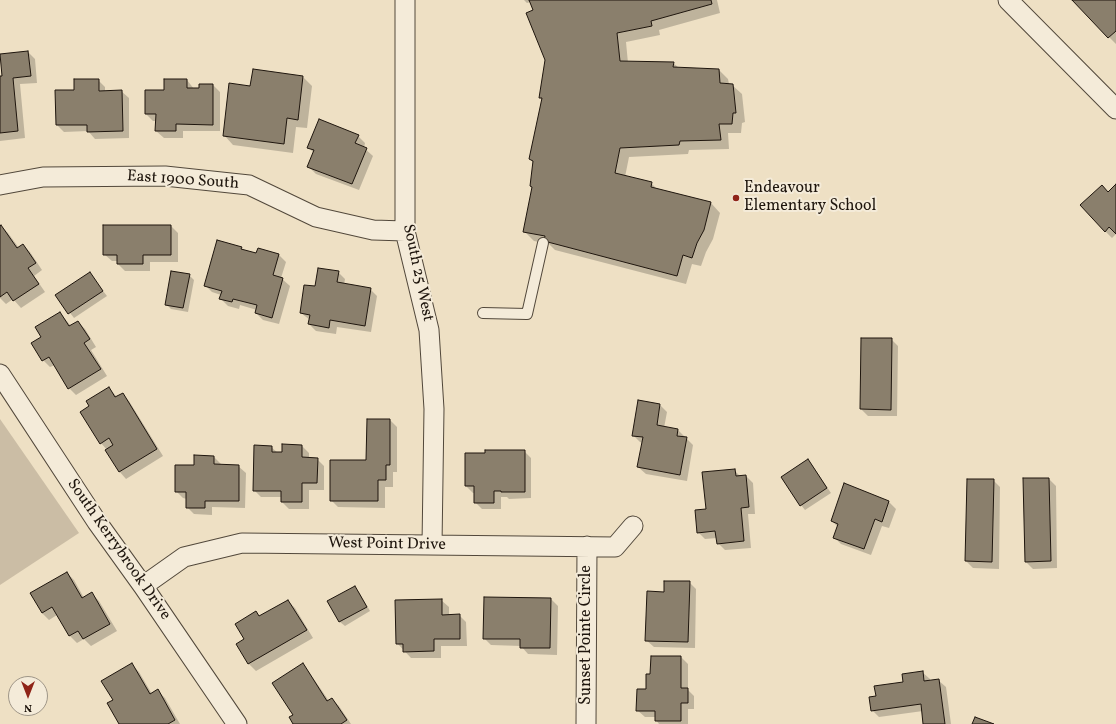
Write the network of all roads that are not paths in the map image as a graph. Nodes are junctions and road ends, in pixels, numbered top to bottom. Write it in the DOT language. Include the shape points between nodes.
graph roads {
  1 [pos="405,0"];
  2 [pos="1008,0"];
  3 [pos="1116,109"];
  4 [pos="0,185"];
  5 [pos="405,231"];
  6 [pos="543,243"];
  7 [pos="483,313"];
  8 [pos="0,374"];
  9 [pos="633,526"];
  10 [pos="432,545"];
  11 [pos="587,546"];
  12 [pos="143,586"];
  13 [pos="237,724"];
  14 [pos="586,724"];
  1 -- 5 [label="street, South 25 West"];
  2 -- 3 [label="street"];
  4 -- 5 [label="street, East 1900 South" via="43,177 165,176 249,185 316,217 373,230"];
  5 -- 10 [label="street, South 25 West" via="429,330 434,409"];
  6 -- 7 [label="lane" via="527,314"];
  8 -- 12 [label="street, South Kerrybrook Drive" via="96,522"];
  9 -- 11 [label="street, West Point Drive" via="615,547"];
  10 -- 11 [label="street, West Point Drive"];
  10 -- 12 [label="street, West Point Drive" via="242,543 184,557"];
  11 -- 14 [label="street, Sunset Pointe Circle"];
  12 -- 13 [label="street, South Kerrybrook Drive"];
}
